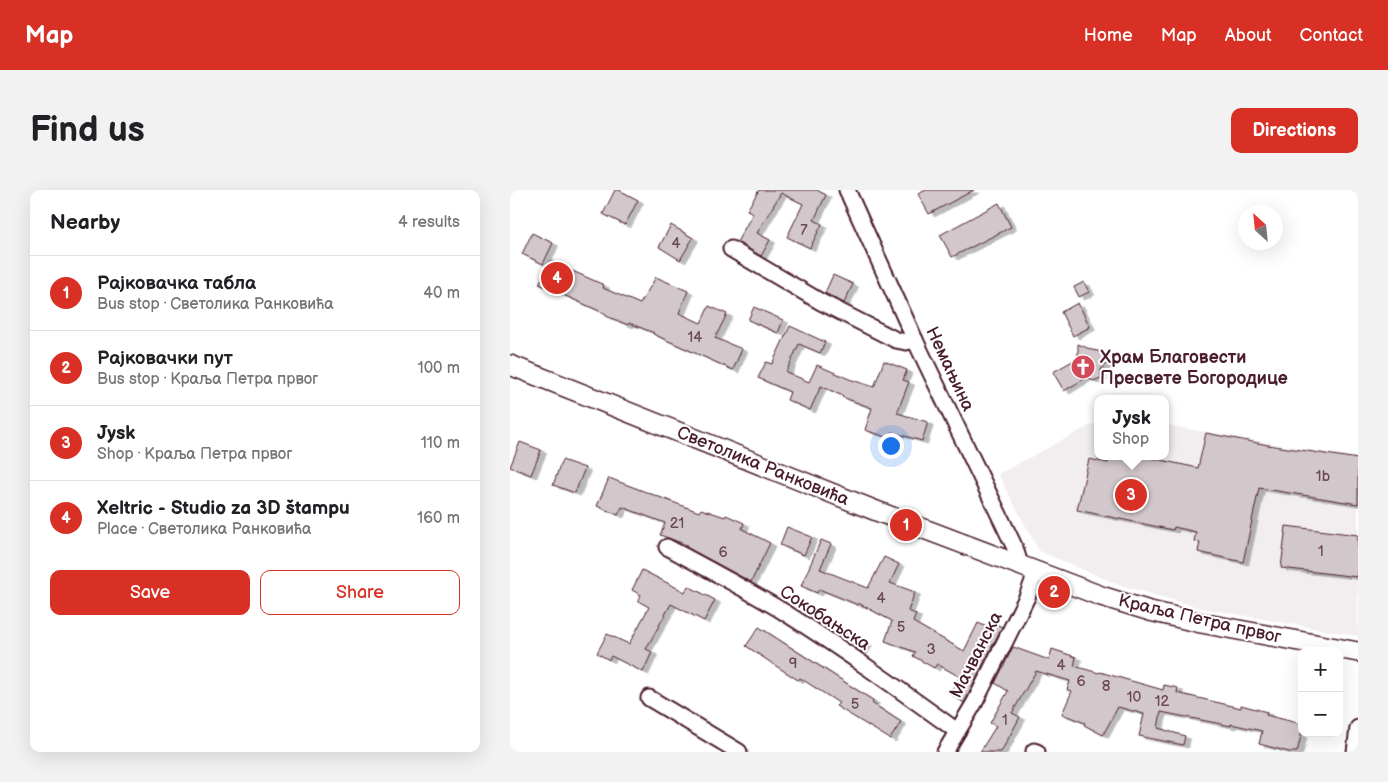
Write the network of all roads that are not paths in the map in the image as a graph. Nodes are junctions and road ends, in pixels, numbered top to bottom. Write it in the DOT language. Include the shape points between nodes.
graph roads {
  1 [pos="847,190"];
  2 [pos="732,249"];
  3 [pos="915,340"];
  4 [pos="510,365"];
  5 [pos="667,547"];
  6 [pos="1017,565"];
  7 [pos="1036,572"];
  8 [pos="1358,652"];
  9 [pos="649,698"];
  10 [pos="1358,728"];
  11 [pos="956,731"];
  12 [pos="739,752"];
  13 [pos="945,752"];
  14 [pos="1355,752"];
  1 -- 3 [label="street, Немањина"];
  2 -- 3 [label="street" via="821,302 888,336 906,342"];
  3 -- 6 [label="street, Немањина" via="1015,548"];
  4 -- 6 [label="main road, Светолика Ранковића"];
  5 -- 11 [label="street, Сокобањска" via="784,612"];
  6 -- 7 [label="main road, Краља Петра првог"];
  7 -- 8 [label="main road, Краља Петра првог" via="1162,614"];
  7 -- 11 [label="street, Мачванска" via="975,702"];
  9 -- 12 [label="street"];
  10 -- 14 [label="street"];
  11 -- 13 [label="street, Мачванска"];
}
